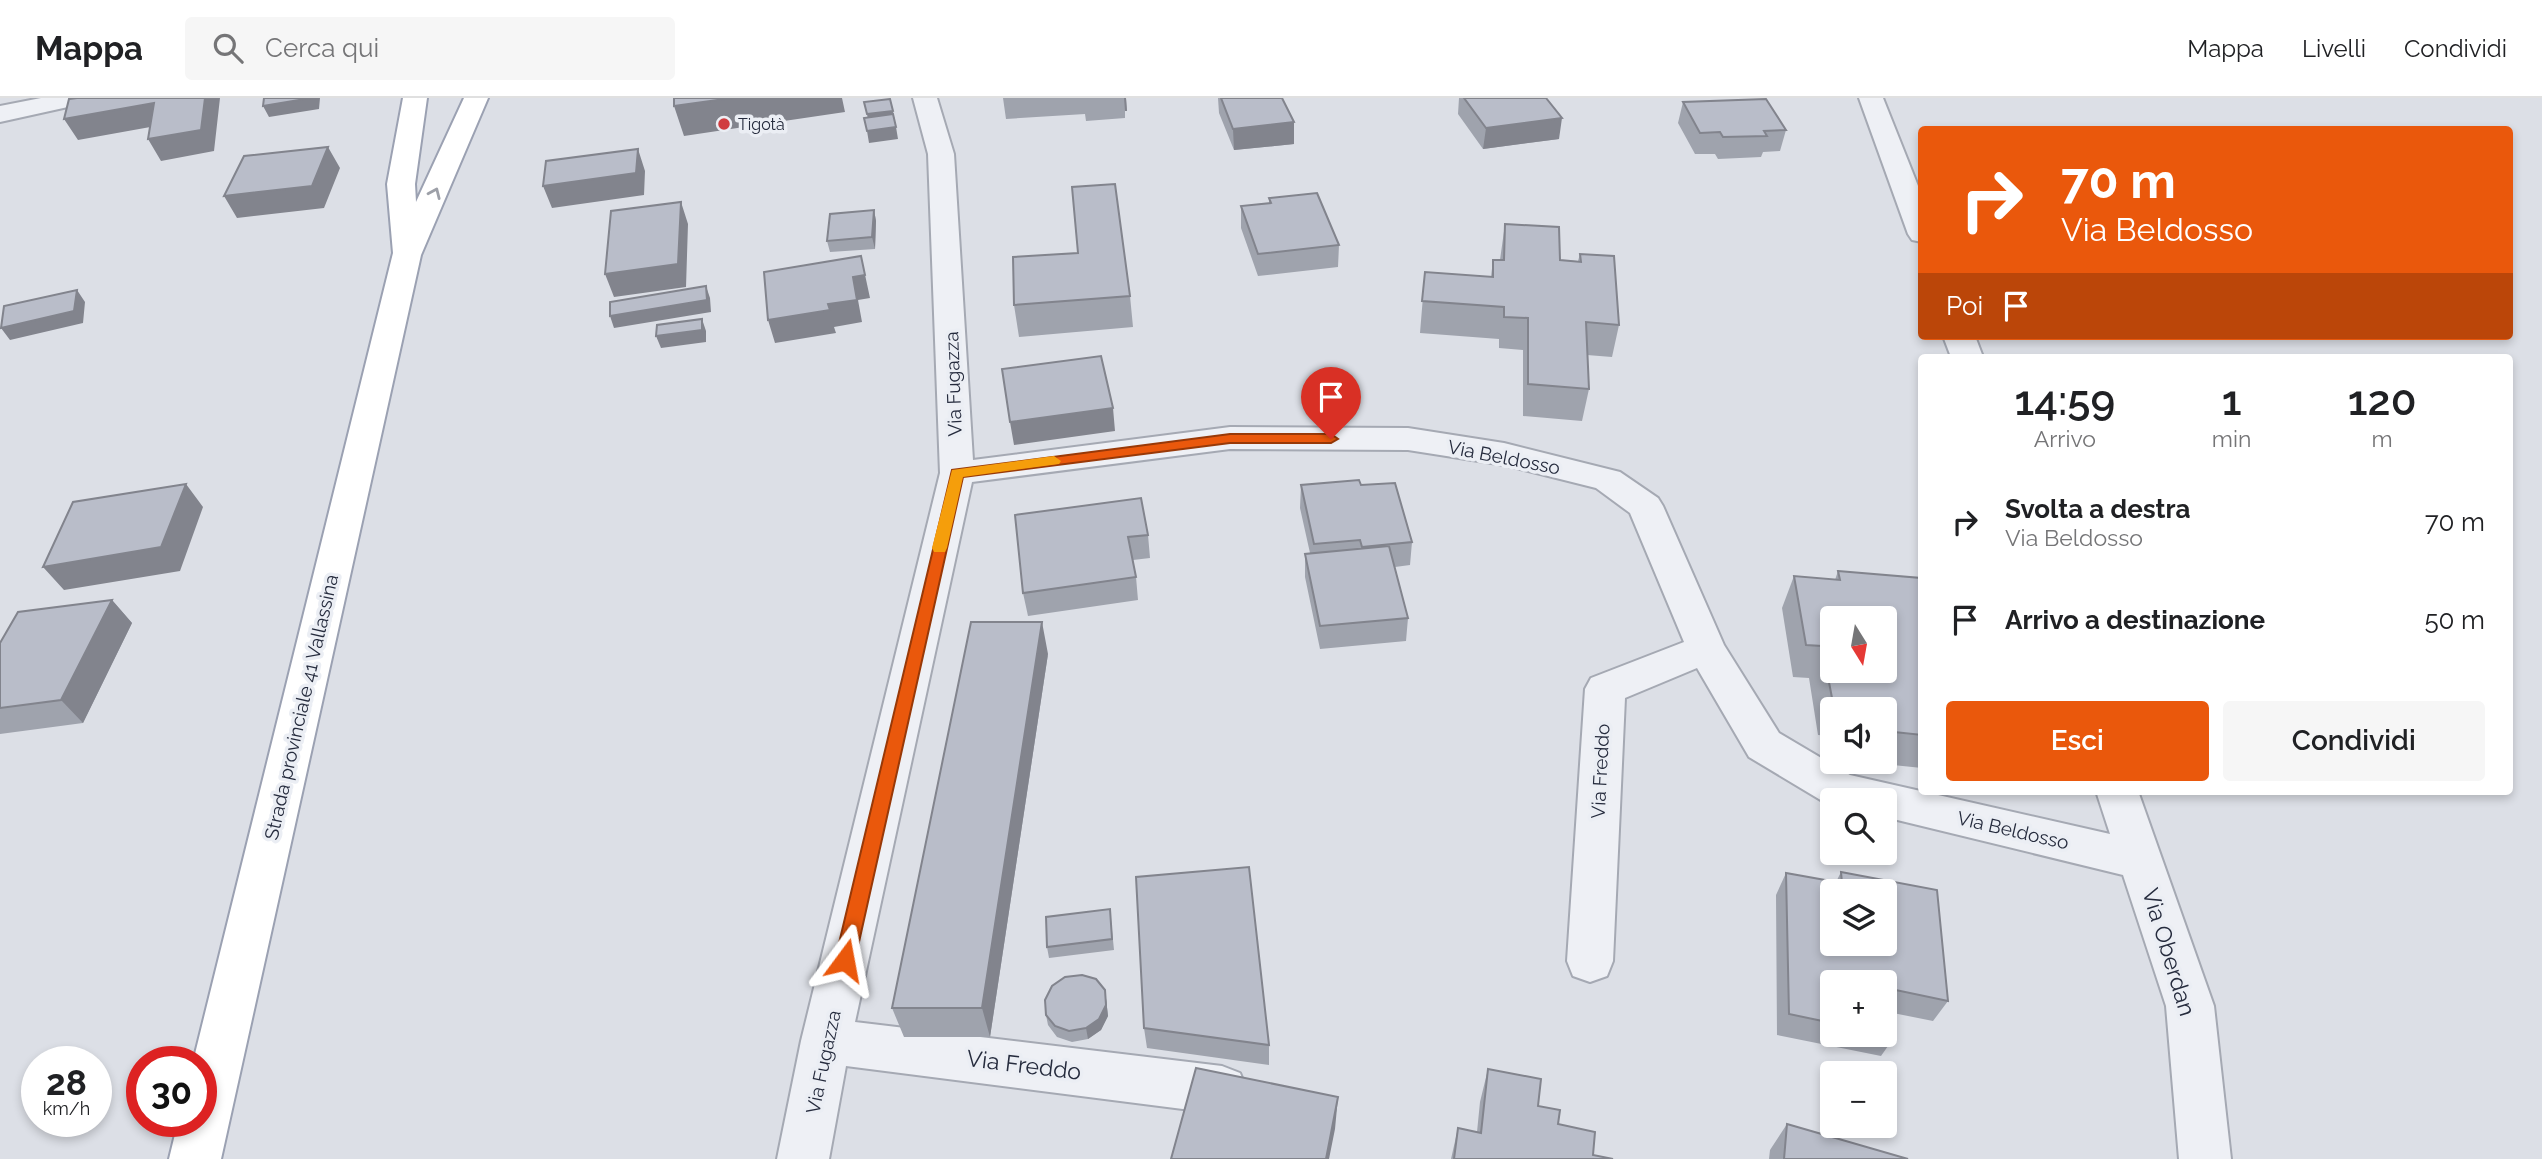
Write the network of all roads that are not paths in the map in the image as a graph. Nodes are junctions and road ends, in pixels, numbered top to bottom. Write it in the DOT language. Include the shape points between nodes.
graph roads {
  1 [pos="78,98"];
  2 [pos="415,98"];
  3 [pos="476,98"];
  4 [pos="925,98"];
  5 [pos="1871,98"];
  6 [pos="1,114"];
  7 [pos="0,140"];
  8 [pos="1918,223"];
  9 [pos="407,255"];
  10 [pos="957,473"];
  11 [pos="1706,649"];
  12 [pos="1836,788"];
  13 [pos="2118,795"];
  14 [pos="1897,803"];
  15 [pos="2140,860"];
  16 [pos="1590,961"];
  17 [pos="826,1041"];
  18 [pos="1222,1090"];
  19 [pos="2207,1147"];
  20 [pos="195,1159"];
  21 [pos="803,1159"];
  1 -- 6 [label="street"];
  2 -- 9 [label="main road, Strada provinciale 41 Vallassina" via="401,184"];
  9 -- 3 [label="main road, Strada provinciale 41 Vallassina, one-way"];
  4 -- 10 [label="street, Via Fugazza" via="941,154"];
  5 -- 8 [label="street"];
  6 -- 7 [label="street"];
  9 -- 20 [label="main road, Strada provinciale 41 Vallassina"];
  10 -- 11 [label="street, Via Beldosso" via="1230,438 1408,439 1504,454 1608,480 1645,506"];
  10 -- 17 [label="street, Via Fugazza"];
  11 -- 12 [label="street, Via Beldosso" via="1764,746"];
  11 -- 16 [label="street, Via Freddo" via="1605,689"];
  13 -- 15 [label="street, Via Oberdan"];
  14 -- 15 [label="street, Via Beldosso"];
  15 -- 19 [label="street, Via Oberdan" via="2190,1006"];
  17 -- 18 [label="street, Via Freddo"];
  17 -- 21 [label="street, Via Fugazza"];
}
